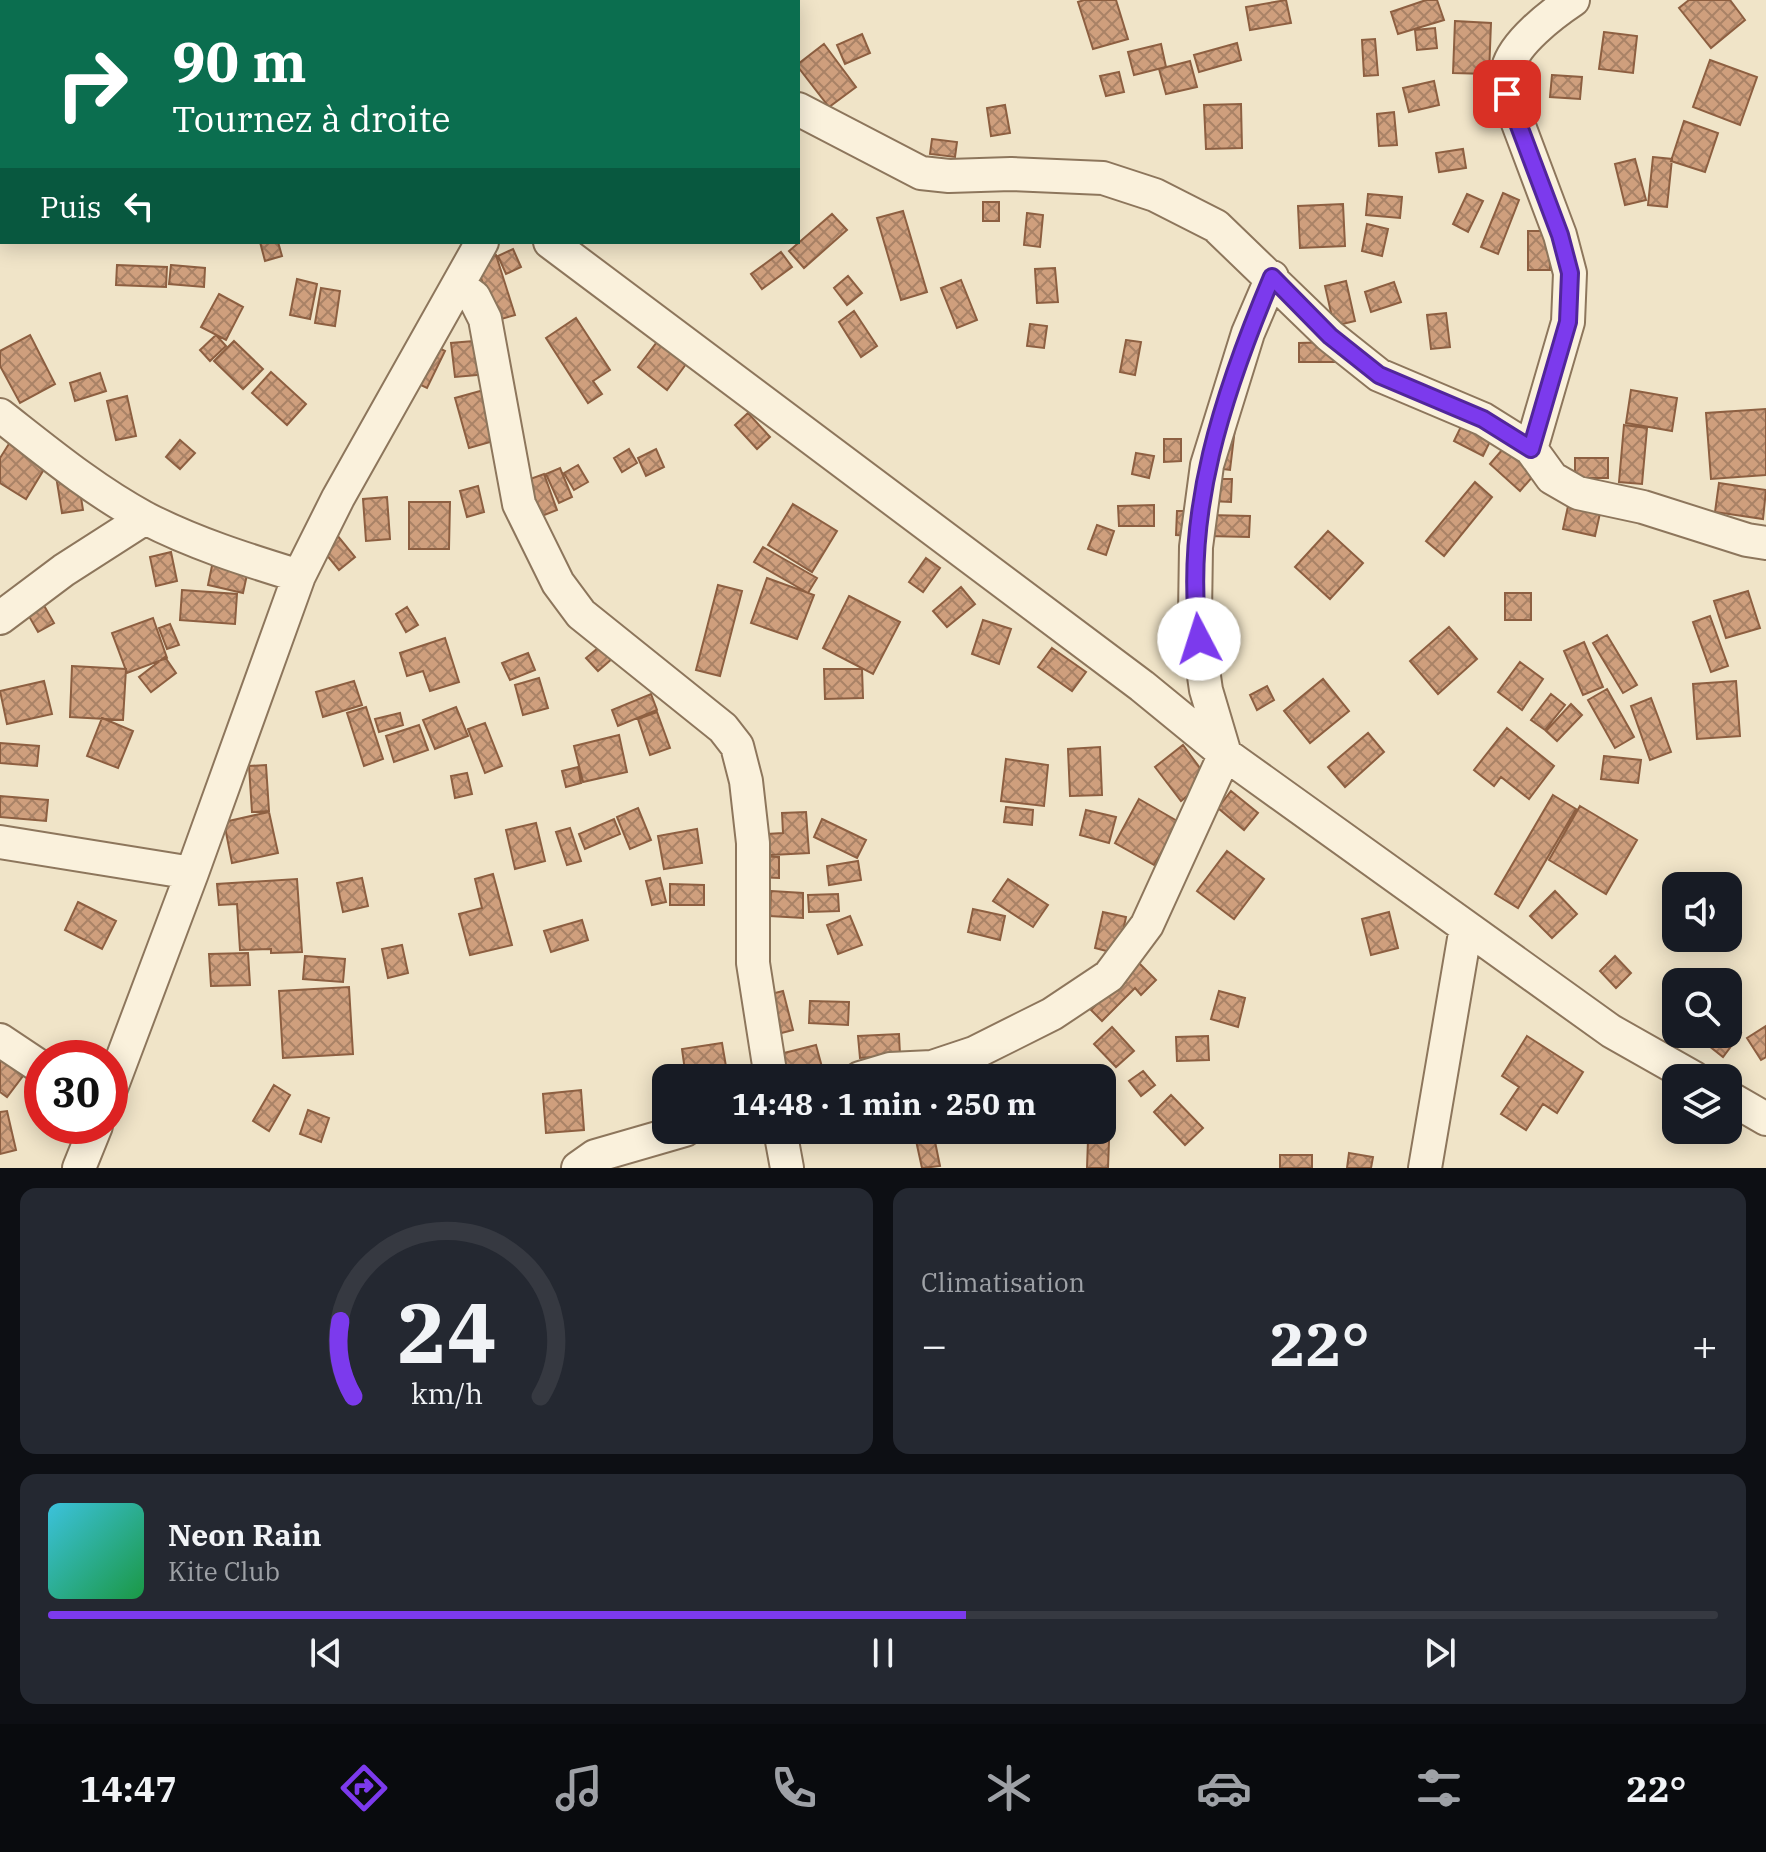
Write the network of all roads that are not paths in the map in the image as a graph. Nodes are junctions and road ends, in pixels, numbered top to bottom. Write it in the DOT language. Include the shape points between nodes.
graph roads {
  1 [pos="1573,0"];
  2 [pos="800,110"];
  3 [pos="481,244"];
  4 [pos="553,244"];
  5 [pos="1272,277"];
  6 [pos="458,285"];
  7 [pos="0,415"];
  8 [pos="1531,449"];
  9 [pos="145,518"];
  10 [pos="1766,543"];
  11 [pos="299,576"];
  12 [pos="0,618"];
  13 [pos="1225,754"];
  14 [pos="0,842"];
  15 [pos="192,873"];
  16 [pos="1466,927"];
  17 [pos="0,1040"];
  18 [pos="128,1043"];
  19 [pos="24,1056"];
  20 [pos="769,1064"];
  21 [pos="941,1064"];
  22 [pos="1669,1064"];
  23 [pos="1742,1105"];
  24 [pos="1766,1119"];
  25 [pos="652,1140"];
  26 [pos="89,1144"];
  27 [pos="783,1144"];
  28 [pos="79,1168"];
  29 [pos="578,1168"];
  30 [pos="787,1168"];
  31 [pos="1425,1168"];
  1 -- 8 [label="street" via="1547,18 1507,71 1507,94 1570,273 1568,322"];
  2 -- 5 [label="street" via="921,173 1103,178 1155,195 1216,226"];
  3 -- 6 [label="street"];
  4 -- 13 [label="street" via="1142,686"];
  5 -- 8 [label="street" via="1330,336 1379,375 1483,419"];
  5 -- 13 [label="street" via="1248,333 1207,465 1196,547 1201,660"];
  6 -- 11 [label="street"];
  6 -- 20 [label="street" via="474,297 485,319 519,504 558,583 581,614 723,728 737,746 753,843 753,963"];
  7 -- 9 [label="street"];
  8 -- 10 [label="street" via="1552,478 1578,493"];
  9 -- 11 [label="street" via="229,554"];
  9 -- 12 [label="street"];
  11 -- 15 [label="street"];
  13 -- 16 [label="street"];
  13 -- 21 [label="street" via="1147,925 1109,976 1052,1014"];
  14 -- 15 [label="street"];
  15 -- 18 [label="street"];
  16 -- 22 [label="street" via="1611,1031"];
  16 -- 31 [label="street"];
  17 -- 19 [label="street"];
  23 -- 24 [label="street"];
  25 -- 29 [label="street" via="595,1156"];
  26 -- 28 [label="street"];
  27 -- 30 [label="street"];
}
